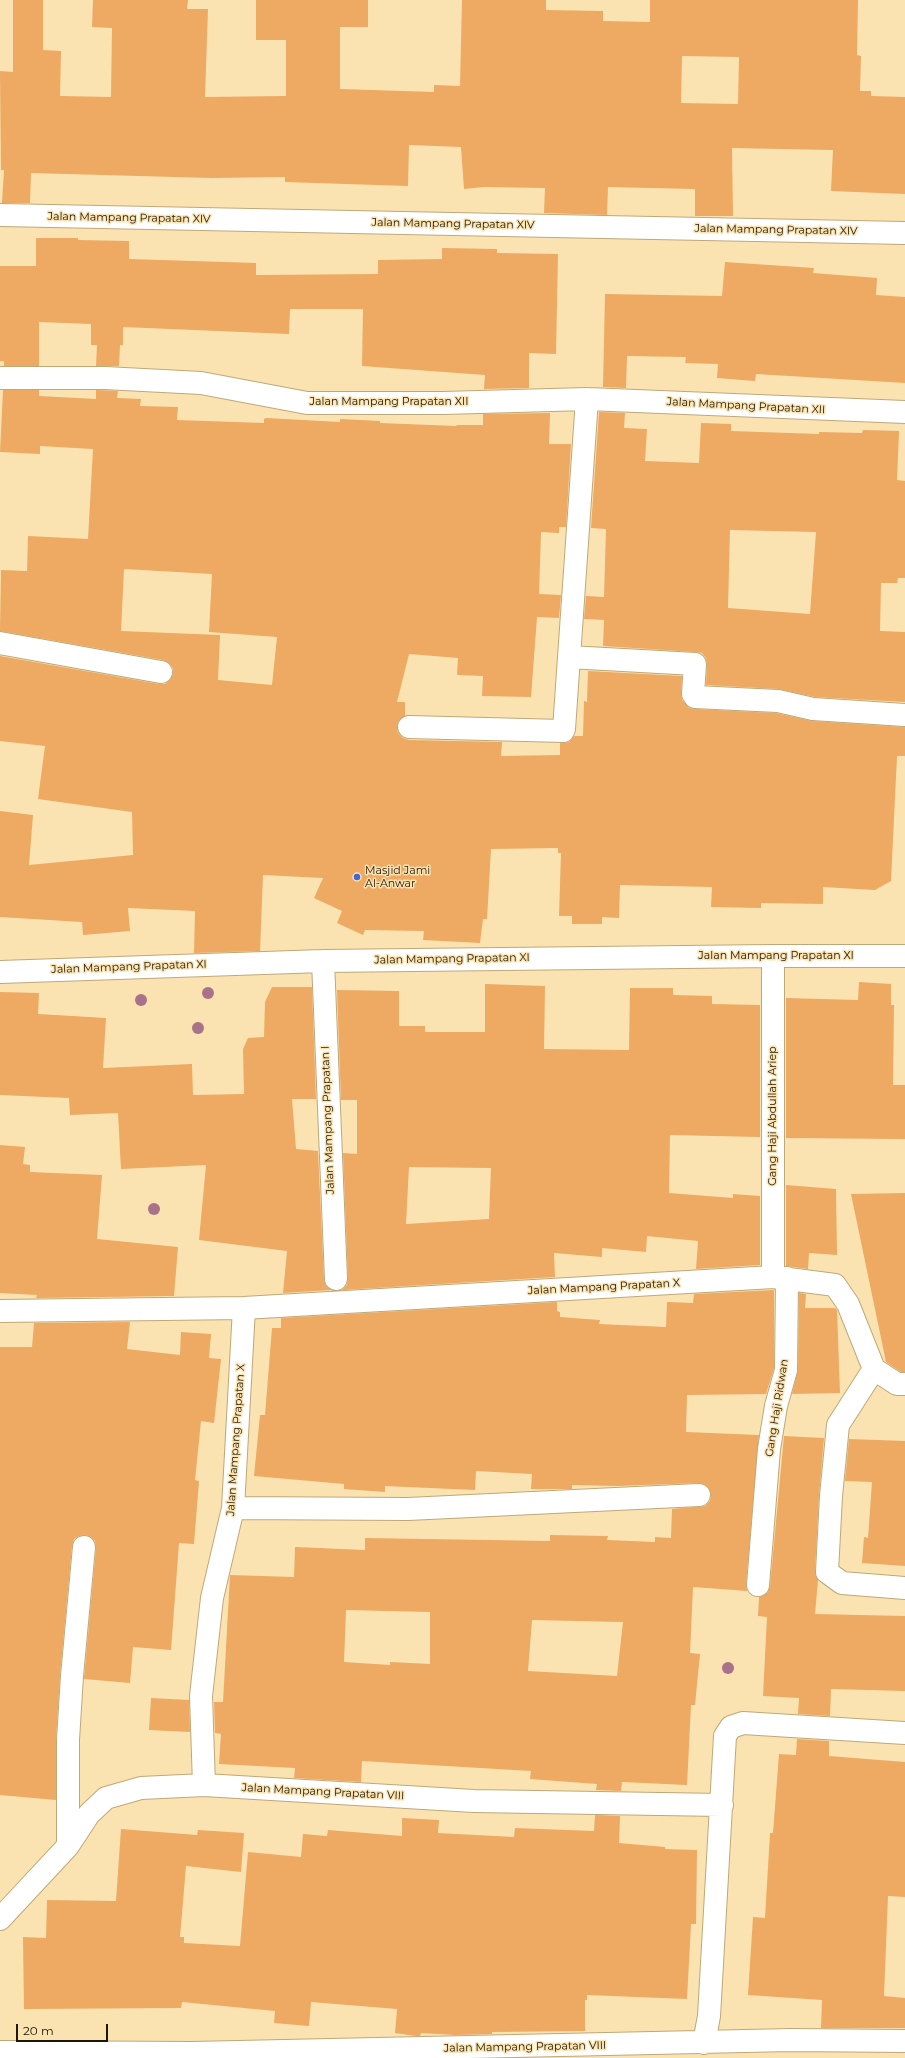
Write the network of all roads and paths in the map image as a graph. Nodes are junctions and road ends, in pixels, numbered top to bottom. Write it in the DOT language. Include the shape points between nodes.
graph roads {
  1 [pos="0,211"];
  2 [pos="0,215"];
  3 [pos="905,233"];
  4 [pos="0,378"];
  5 [pos="588,399"];
  6 [pos="905,412"];
  7 [pos="0,643"];
  8 [pos="570,657"];
  9 [pos="161,672"];
  10 [pos="905,715"];
  11 [pos="409,726"];
  12 [pos="773,956"];
  13 [pos="905,956"];
  14 [pos="322,961"];
  15 [pos="0,972"];
  16 [pos="780,1277"];
  17 [pos="336,1279"];
  18 [pos="244,1308"];
  19 [pos="0,1311"];
  20 [pos="874,1369"];
  21 [pos="905,1384"];
  22 [pos="699,1495"];
  23 [pos="233,1508"];
  24 [pos="84,1547"];
  25 [pos="758,1585"];
  26 [pos="905,1588"];
  27 [pos="905,1733"];
  28 [pos="204,1785"];
  29 [pos="722,1805"];
  30 [pos="68,1846"];
  31 [pos="0,1919"];
  32 [pos="905,2041"];
  33 [pos="704,2043"];
  34 [pos="791,2049"];
  35 [pos="0,2052"];
  36 [pos="192,2055"];
  1 -- 2 [label="street"];
  2 -- 3 [label="street, Jalan Mampang Prapatan XIV"];
  4 -- 5 [label="street, Jalan Mampang Prapatan XII" via="105,378 201,383 307,403"];
  5 -- 6 [label="street, Jalan Mampang Prapatan XII"];
  5 -- 8 [label="street"];
  7 -- 9 [label="street"];
  8 -- 10 [label="street" via="695,664 695,696 778,701 813,709"];
  8 -- 11 [label="street" via="563,731"];
  12 -- 13 [label="street, Jalan Mampang Prapatan XI"];
  12 -- 14 [label="street, Jalan Mampang Prapatan XI"];
  12 -- 16 [label="street, Gang Haji Abdullah Ariep"];
  14 -- 15 [label="street, Jalan Mampang Prapatan XI"];
  14 -- 17 [label="street, Jalan Mampang Prapatan I"];
  16 -- 18 [label="street, Jalan Mampang Prapatan X"];
  16 -- 20 [label="street, Jalan Mampang Prapatan X" via="836,1285 848,1304"];
  16 -- 25 [label="street, Gang Haji Ridwan" via="786,1370 776,1406 769,1449"];
  18 -- 19 [label="street, Jalan Mampang Prapatan X"];
  18 -- 23 [label="street, Jalan Mampang Prapatan X"];
  20 -- 21 [label="street" via="897,1384"];
  20 -- 26 [label="street" via="838,1426 827,1572 842,1583"];
  22 -- 23 [label="street" via="408,1509"];
  23 -- 28 [label="street, Jalan Mampang Prapatan X" via="212,1598 201,1696"];
  24 -- 30 [label="street" via="68,1740"];
  27 -- 29 [label="street" via="742,1723 731,1727 725,1736"];
  28 -- 29 [label="street, Jalan Mampang Prapatan VIII" via="474,1801"];
  28 -- 30 [label="street, Jalan Mampang Prapatan VIII" via="141,1788 106,1798 89,1814"];
  29 -- 33 [label="street" via="709,2016"];
  30 -- 31 [label="street, Jalan Mampang Prapatan VIII"];
  32 -- 34 [label="street, Jalan Mampang Prapatan VIII"];
  33 -- 34 [label="street, Jalan Mampang Prapatan VIII"];
  33 -- 36 [label="street, Jalan Mampang Prapatan VIII"];
  35 -- 36 [label="street, Jalan Mampang Prapatan VIII"];
}
